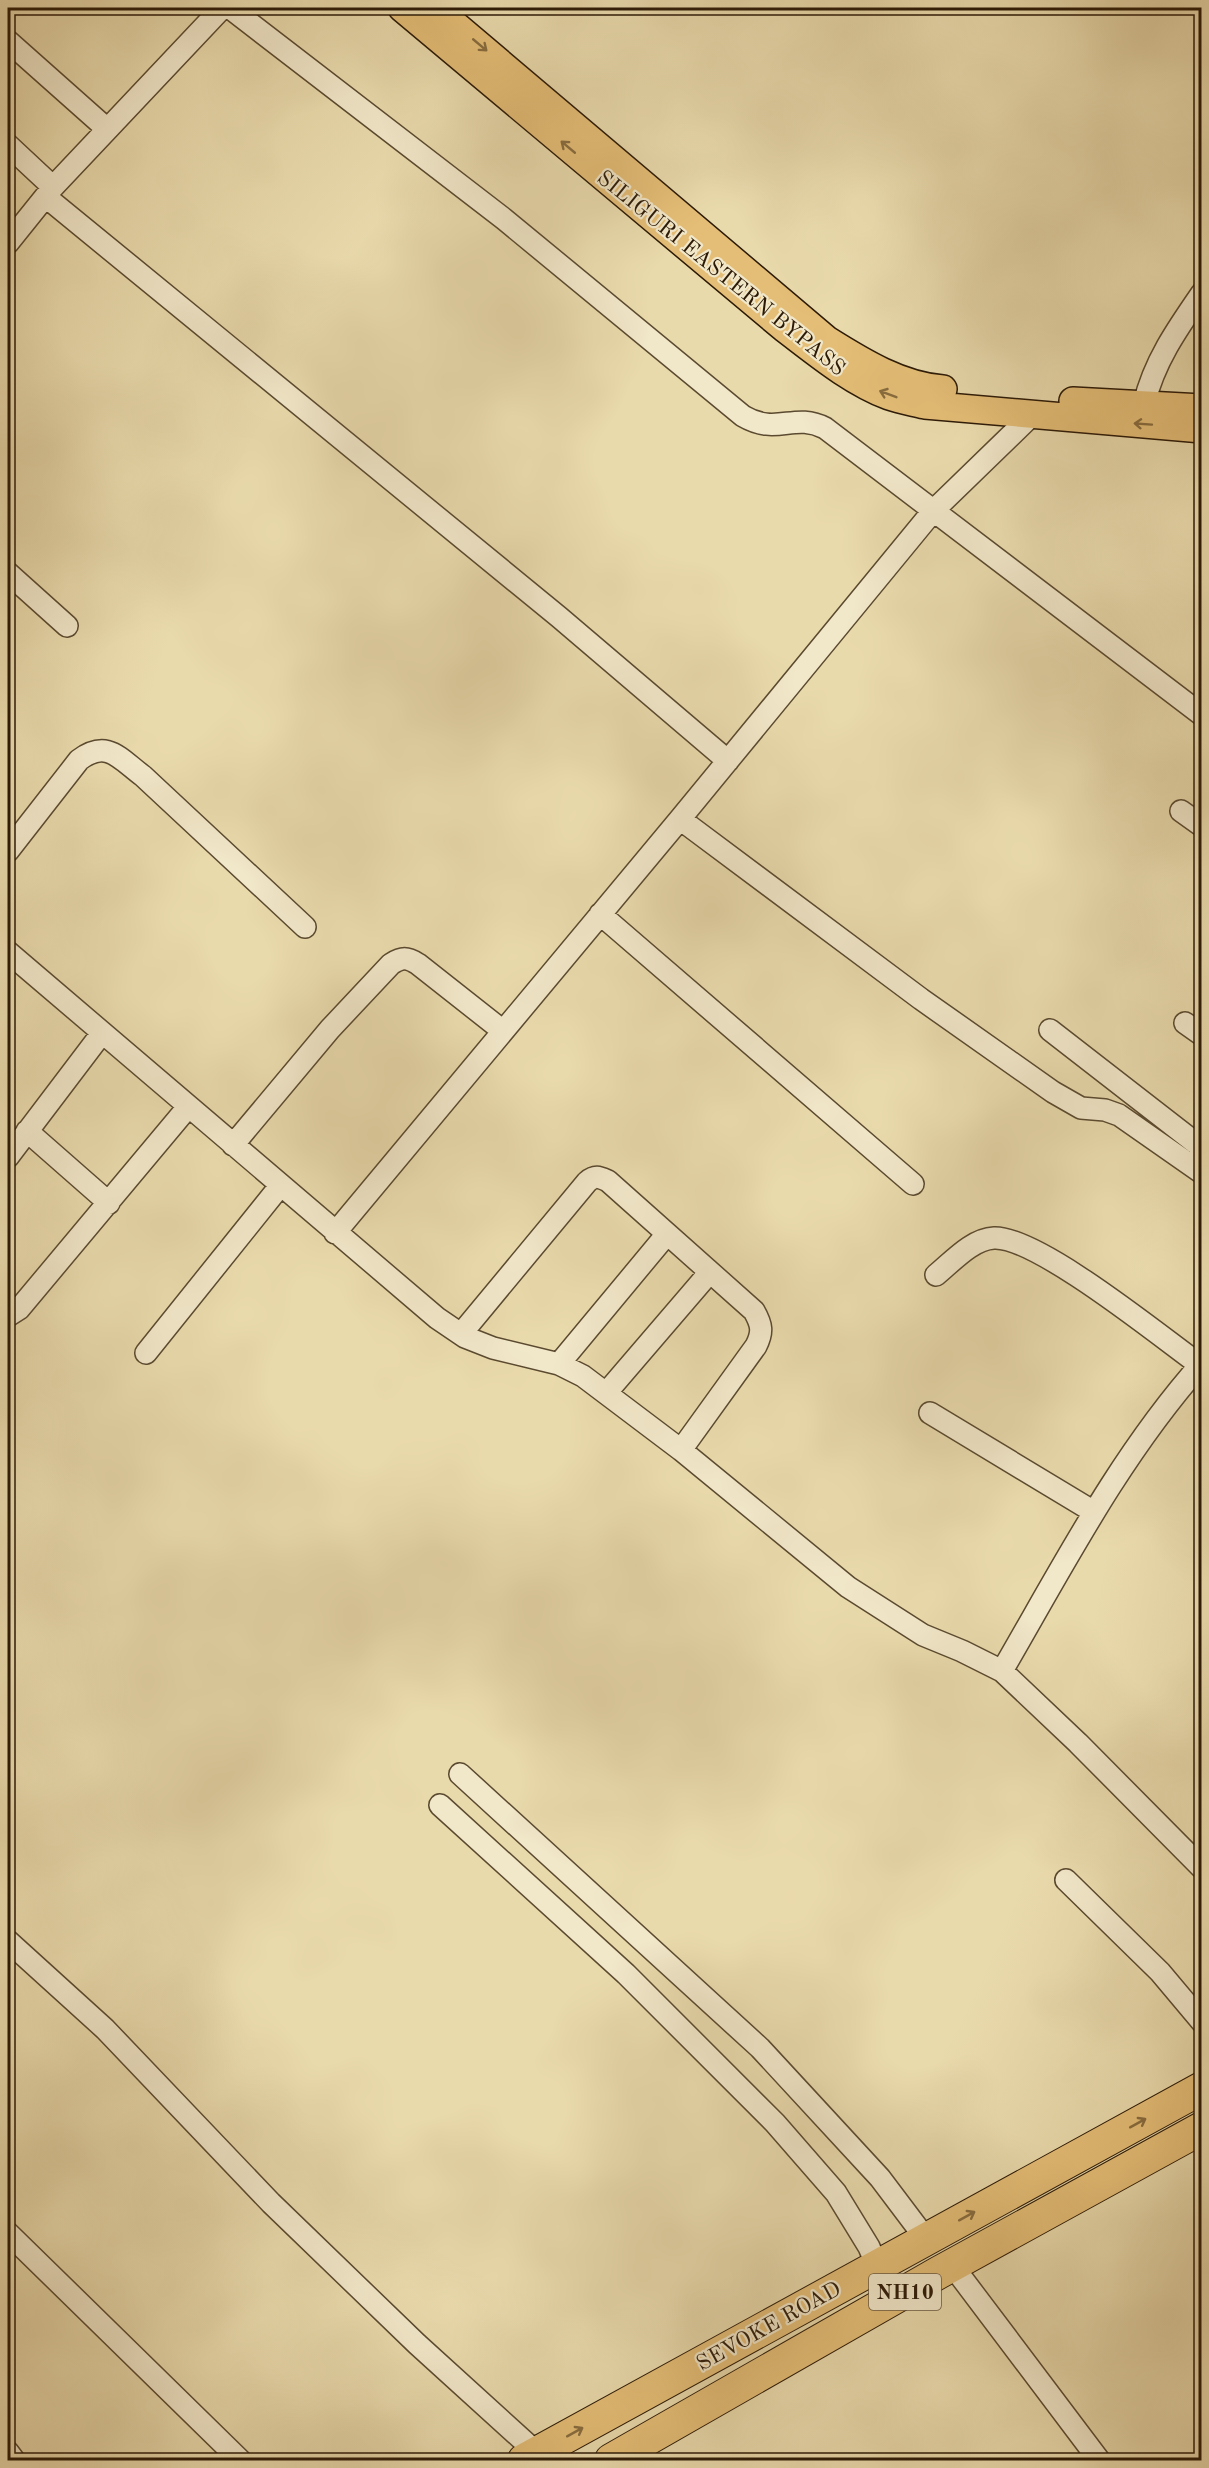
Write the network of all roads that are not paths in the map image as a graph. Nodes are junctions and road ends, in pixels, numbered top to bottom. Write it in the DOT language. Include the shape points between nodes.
graph roads {
  1 [pos="222,8"];
  2 [pos="230,8"];
  3 [pos="402,8"];
  4 [pos="435,8"];
  5 [pos="8,41"];
  6 [pos="107,129"];
  7 [pos="8,145"];
  8 [pos="50,192"];
  9 [pos="8,243"];
  10 [pos="1202,293"];
  11 [pos="1144,404"];
  12 [pos="1202,408"];
  13 [pos="1032,415"];
  14 [pos="1202,429"];
  15 [pos="933,511"];
  16 [pos="8,573"];
  17 [pos="67,626"];
  18 [pos="1202,714"];
  19 [pos="728,761"];
  20 [pos="1181,811"];
  21 [pos="680,819"];
  22 [pos="1202,826"];
  23 [pos="8,851"];
  24 [pos="600,914"];
  25 [pos="305,927"];
  26 [pos="8,952"];
  27 [pos="1050,1030"];
  28 [pos="503,1031"];
  29 [pos="102,1033"];
  30 [pos="188,1107"];
  31 [pos="27,1131"];
  32 [pos="233,1145"];
  33 [pos="1202,1148"];
  34 [pos="8,1157"];
  35 [pos="1202,1173"];
  36 [pos="913,1184"];
  37 [pos="280,1186"];
  38 [pos="109,1203"];
  39 [pos="335,1233"];
  40 [pos="667,1234"];
  41 [pos="710,1272"];
  42 [pos="936,1275"];
  43 [pos="8,1316"];
  44 [pos="461,1334"];
  45 [pos="146,1353"];
  46 [pos="559,1364"];
  47 [pos="1201,1364"];
  48 [pos="607,1392"];
  49 [pos="930,1413"];
  50 [pos="681,1450"];
  51 [pos="1094,1512"];
  52 [pos="1002,1671"];
  53 [pos="460,1774"];
  54 [pos="440,1805"];
  55 [pos="1202,1868"];
  56 [pos="1066,1880"];
  57 [pos="8,1941"];
  58 [pos="1202,2022"];
  59 [pos="1202,2088"];
  60 [pos="1200,2132"];
  61 [pos="8,2233"];
  62 [pos="926,2239"];
  63 [pos="952,2265"];
  64 [pos="877,2266"];
  65 [pos="8,2452"];
  66 [pos="531,2457"];
  67 [pos="15,2460"];
  68 [pos="240,2460"];
  69 [pos="611,2460"];
  70 [pos="1099,2460"];
  1 -- 6 [label="street"];
  2 -- 15 [label="street" via="504,219 743,416 756,424 772,426 813,421"];
  13 -- 3 [label="main road, SILIGURI EASTERN BYPASS, one-way" via="925,405 890,396 835,366"];
  4 -- 11 [label="main road, SILIGURI EASTERN BYPASS, one-way" via="827,340 859,360 925,388"];
  5 -- 6 [label="street"];
  6 -- 8 [label="street"];
  7 -- 8 [label="street"];
  8 -- 9 [label="street"];
  8 -- 19 [label="street"];
  10 -- 11 [label="street" via="1160,357"];
  11 -- 12 [label="main road, SILIGURI EASTERN BYPASS"];
  14 -- 13 [label="main road, SILIGURI EASTERN BYPASS, one-way"];
  13 -- 15 [label="street"];
  15 -- 18 [label="street"];
  15 -- 19 [label="street"];
  16 -- 17 [label="street"];
  19 -- 21 [label="street"];
  20 -- 22 [label="street"];
  21 -- 24 [label="street"];
  21 -- 35 [label="street" via="1053,1092 1081,1108 1119,1115"];
  23 -- 25 [label="street" via="79,760 103,749 143,776"];
  24 -- 28 [label="street"];
  24 -- 36 [label="street"];
  26 -- 29 [label="street"];
  27 -- 33 [label="street"];
  28 -- 32 [label="street" via="418,964 407,958 399,959 330,1029"];
  28 -- 39 [label="street"];
  29 -- 30 [label="street"];
  29 -- 31 [label="street"];
  30 -- 32 [label="street"];
  30 -- 38 [label="street"];
  31 -- 34 [label="street"];
  31 -- 38 [label="street"];
  32 -- 37 [label="street"];
  37 -- 39 [label="street"];
  37 -- 45 [label="street"];
  38 -- 43 [label="street" via="19,1309"];
  39 -- 44 [label="street"];
  40 -- 41 [label="street"];
  40 -- 44 [label="street" via="608,1181 593,1177"];
  40 -- 46 [label="street"];
  41 -- 48 [label="street"];
  41 -- 50 [label="street" via="754,1311 762,1334"];
  42 -- 47 [label="street" via="980,1242 994,1238 1015,1241 1088,1283"];
  44 -- 46 [label="street" via="492,1348"];
  46 -- 48 [label="street"];
  47 -- 51 [label="street" via="1170,1401"];
  48 -- 50 [label="street"];
  49 -- 51 [label="street"];
  50 -- 52 [label="street" via="848,1587 923,1635"];
  51 -- 52 [label="street"];
  52 -- 55 [label="street"];
  53 -- 62 [label="street" via="760,2048 880,2178"];
  54 -- 64 [label="street" via="626,1974 775,2123 836,2193"];
  56 -- 58 [label="street" via="1160,1972"];
  57 -- 66 [label="street" via="105,2029 271,2202"];
  62 -- 59 [label="highway, SEVOKE ROAD, one-way"];
  60 -- 63 [label="highway, SEVOKE ROAD / NH10"];
  61 -- 68 [label="street"];
  62 -- 64 [label="highway, SEVOKE ROAD"];
  63 -- 69 [label="highway, SEVOKE ROAD / NH10"];
  63 -- 70 [label="street"];
  66 -- 64 [label="highway, SEVOKE ROAD, one-way"];
  65 -- 67 [label="street"];
}
